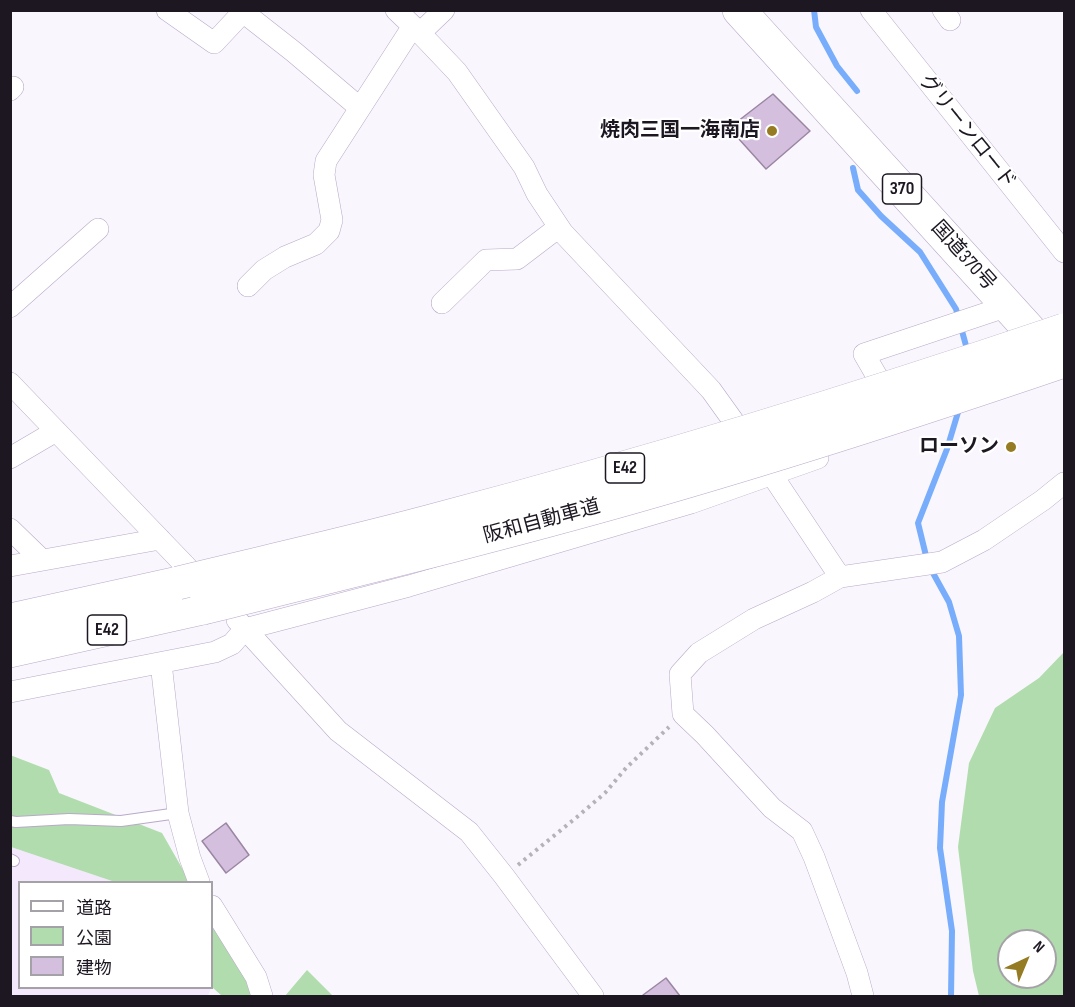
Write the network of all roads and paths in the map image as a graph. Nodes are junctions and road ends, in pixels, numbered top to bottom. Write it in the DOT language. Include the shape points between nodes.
graph roads {
  1 [pos="167,10"];
  2 [pos="396,10"];
  3 [pos="444,10"];
  4 [pos="740,10"];
  5 [pos="871,10"];
  6 [pos="417,30"];
  7 [pos="360,108"];
  8 [pos="559,226"];
  9 [pos="98,230"];
  10 [pos="1065,252"];
  11 [pos="248,286"];
  12 [pos="442,303"];
  13 [pos="1008,306"];
  14 [pos="10,307"];
  15 [pos="1065,330"];
  16 [pos="1065,361"];
  17 [pos="1065,370"];
  18 [pos="10,383"];
  19 [pos="906,425"];
  20 [pos="56,431"];
  21 [pos="10,458"];
  22 [pos="772,475"];
  23 [pos="1065,483"];
  24 [pos="10,529"];
  25 [pos="160,539"];
  26 [pos="42,561"];
  27 [pos="10,566"];
  28 [pos="840,577"];
  29 [pos="10,620"];
  30 [pos="245,629"];
  31 [pos="10,651"];
  32 [pos="161,663"];
  33 [pos="10,692"];
  34 [pos="683,714"];
  35 [pos="178,813"];
  36 [pos="10,821"];
  37 [pos="504,876"];
  38 [pos="199,881"];
  39 [pos="213,908"];
  40 [pos="262,996"];
  41 [pos="593,996"];
  42 [pos="863,996"];
  1 -- 7 [label="street" via="214,43 243,12"];
  2 -- 6 [label="street"];
  3 -- 6 [label="street"];
  4 -- 13 [label="highway, 国道370号 / 370"];
  5 -- 10 [label="street, グリーンロード"];
  6 -- 7 [label="street"];
  6 -- 8 [label="street" via="457,72"];
  7 -- 11 [label="street" via="326,161 324,175 332,220 329,231 316,244 264,270"];
  8 -- 12 [label="street" via="517,259 486,260"];
  8 -- 22 [label="street" via="711,390"];
  9 -- 14 [label="street"];
  13 -- 17 [label="highway, 国道370号 / 370"];
  13 -- 19 [label="street" via="864,354"];
  15 -- 29 [label="highway, 阪和自動車道 / E42, bridge" via="629,467 434,520"];
  16 -- 31 [label="highway, 阪和自動車道 / E42, bridge" via="638,496 203,608"];
  17 -- 19 [label="street"];
  18 -- 20 [label="street"];
  19 -- 22 [label="street"];
  20 -- 21 [label="street"];
  20 -- 25 [label="street"];
  22 -- 28 [label="street"];
  22 -- 30 [label="street" via="691,503 409,586"];
  23 -- 28 [label="street" via="984,540 942,562"];
  24 -- 26 [label="street"];
  25 -- 26 [label="street"];
  25 -- 30 [label="street"];
  26 -- 27 [label="street"];
  28 -- 34 [label="street" via="754,619 699,653 680,674"];
  30 -- 32 [label="street" via="224,649"];
  30 -- 37 [label="street" via="338,731 469,832"];
  32 -- 33 [label="street"];
  32 -- 35 [label="street"];
  34 -- 37 [label="path" via="605,793"];
  34 -- 42 [label="street" via="772,808 802,831 840,925"];
  35 -- 36 [label="lane" via="122,821"];
  35 -- 38 [label="street"];
  37 -- 41 [label="street"];
  39 -- 40 [label="street" via="256,977"];
}
